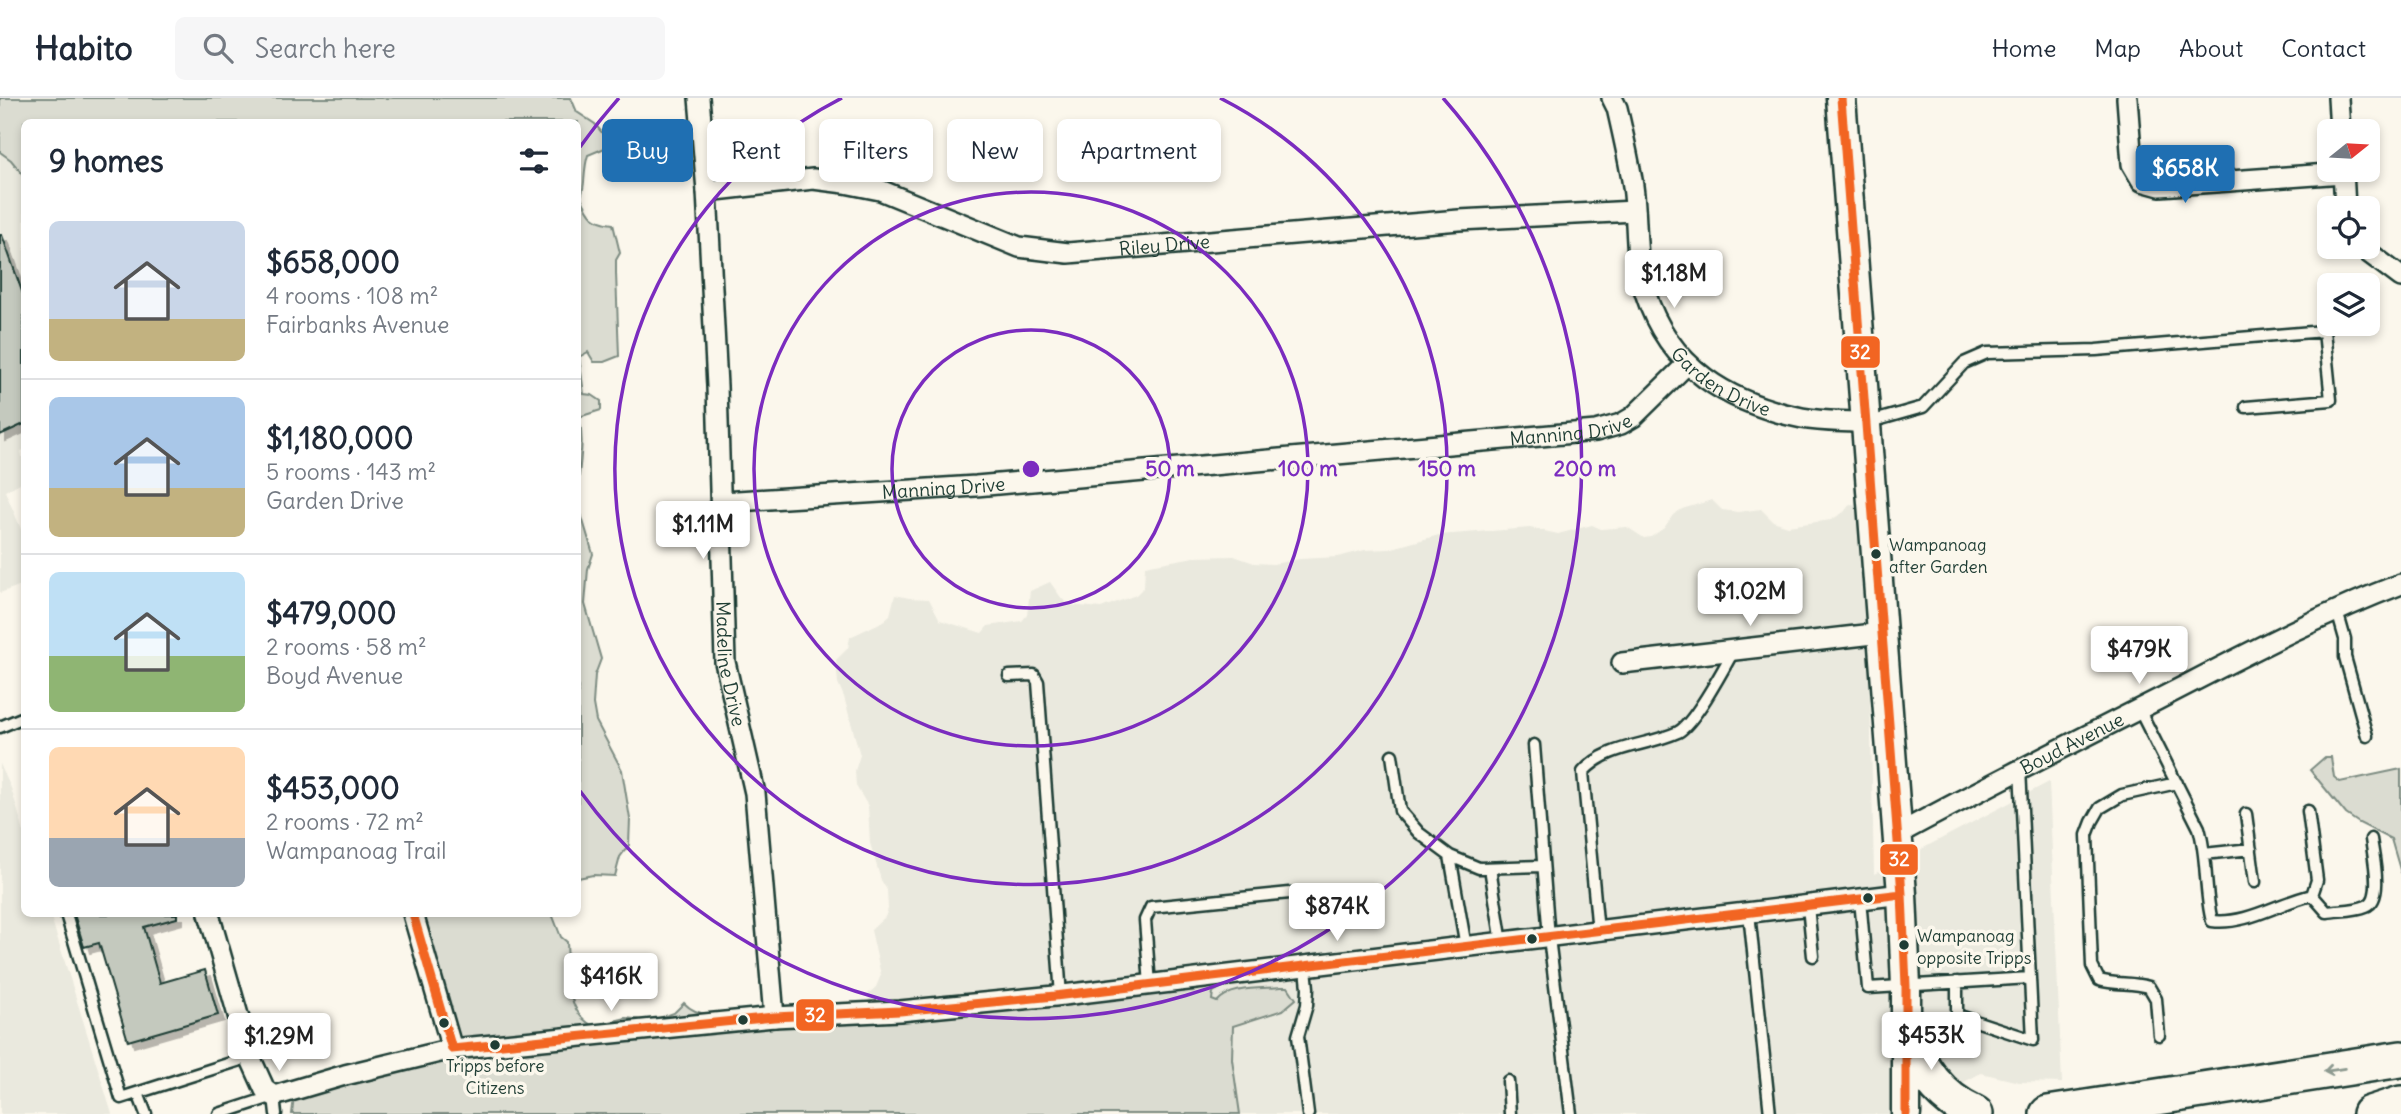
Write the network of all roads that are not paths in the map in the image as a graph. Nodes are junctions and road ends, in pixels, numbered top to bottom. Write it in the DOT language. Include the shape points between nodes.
graph roads {
  1 [pos="699,98"];
  2 [pos="1612,98"];
  3 [pos="1841,98"];
  4 [pos="2127,98"];
  5 [pos="2338,98"];
  6 [pos="2339,119"];
  7 [pos="2317,174"];
  8 [pos="707,191"];
  9 [pos="1635,211"];
  10 [pos="2377,259"];
  11 [pos="2401,277"];
  12 [pos="1687,364"];
  13 [pos="2246,407"];
  14 [pos="1866,423"];
  15 [pos="722,502"];
  16 [pos="2401,584"];
  17 [pos="2337,611"];
  18 [pos="1882,633"];
  19 [pos="1734,650"];
  20 [pos="1622,663"];
  21 [pos="1009,676"];
  22 [pos="2139,709"];
  23 [pos="21,718"];
  24 [pos="0,727"];
  25 [pos="2367,736"];
  26 [pos="1534,745"];
  27 [pos="1392,755"];
  28 [pos="2020,768"];
  29 [pos="2177,783"];
  30 [pos="2308,811"];
  31 [pos="2246,814"];
  32 [pos="1898,834"];
  33 [pos="2371,839"];
  34 [pos="2250,849"];
  35 [pos="2204,854"];
  36 [pos="1450,856"];
  37 [pos="1543,866"];
  38 [pos="1490,868"];
  39 [pos="2255,882"];
  40 [pos="1290,893"];
  41 [pos="1902,894"];
  42 [pos="2312,895"];
  43 [pos="1860,899"];
  44 [pos="1808,906"];
  45 [pos="1749,913"];
  46 [pos="67,917"];
  47 [pos="210,917"];
  48 [pos="414,917"];
  49 [pos="1598,932"];
  50 [pos="1549,938"];
  51 [pos="1502,943"];
  52 [pos="1466,948"];
  53 [pos="1813,956"];
  54 [pos="1306,968"];
  55 [pos="2030,978"];
  56 [pos="1957,982"];
  57 [pos="1150,986"];
  58 [pos="1906,986"];
  59 [pos="1061,996"];
  60 [pos="774,1017"];
  61 [pos="1906,1029"];
  62 [pos="2159,1035"];
  63 [pos="452,1049"];
  64 [pos="250,1057"];
  65 [pos="2401,1059"];
  66 [pos="1508,1081"];
  67 [pos="138,1093"];
  68 [pos="2401,1104"];
  69 [pos="275,1105"];
  70 [pos="146,1114"];
  71 [pos="219,1114"];
  72 [pos="1308,1114"];
  73 [pos="1510,1114"];
  74 [pos="1571,1114"];
  75 [pos="1770,1114"];
  76 [pos="1906,1114"];
  77 [pos="1975,1114"];
  78 [pos="2048,1114"];
  79 [pos="2370,1114"];
  1 -- 8 [label="street, Madeline Drive"];
  2 -- 9 [label="street, Garden Drive" via="1626,146"];
  3 -- 14 [label="main road"];
  4 -- 7 [label="street" via="2132,164 2143,181 2160,187"];
  5 -- 6 [label="street"];
  8 -- 9 [label="street, Riley Drive" via="813,179 845,183 880,190 1019,247 1068,253 1459,220"];
  8 -- 15 [label="street, Madeline Drive"];
  9 -- 12 [label="street, Garden Drive" via="1645,291 1661,329"];
  10 -- 11 [label="street"];
  12 -- 14 [label="street, Garden Drive" via="1715,386 1754,405 1805,418"];
  12 -- 15 [label="street, Manning Drive" via="1633,417 1596,431 976,486"];
  13 -- 14 [label="lane" via="2331,400 2324,331 1987,353 1964,363 1923,407"];
  14 -- 18 [label="main road"];
  15 -- 60 [label="street, Madeline Drive" via="725,662 755,793"];
  16 -- 17 [label="street, Boyd Avenue"];
  17 -- 22 [label="street, Boyd Avenue"];
  17 -- 25 [label="lane"];
  18 -- 19 [label="street"];
  18 -- 32 [label="main road"];
  19 -- 20 [label="street"];
  19 -- 49 [label="lane" via="1709,695 1681,731 1602,755 1583,772"];
  21 -- 59 [label="lane" via="1034,675 1038,682"];
  22 -- 28 [label="street, Boyd Avenue"];
  22 -- 29 [label="lane"];
  23 -- 24 [label="lane"];
  26 -- 37 [label="lane"];
  27 -- 36 [label="lane" via="1400,811 1419,834"];
  28 -- 32 [label="street, Boyd Avenue"];
  28 -- 55 [label="lane"];
  29 -- 35 [label="lane" via="2199,828"];
  29 -- 62 [label="lane" via="2111,800 2100,808 2087,835 2092,966 2099,979 2112,984 2149,987 2156,999"];
  30 -- 42 [label="lane" via="2317,880"];
  31 -- 34 [label="lane"];
  32 -- 41 [label="main road"];
  33 -- 42 [label="lane" via="2377,893 2372,903 2327,912"];
  34 -- 35 [label="lane"];
  34 -- 39 [label="lane"];
  35 -- 42 [label="lane" via="2212,921 2226,923 2254,916"];
  36 -- 38 [label="lane"];
  36 -- 52 [label="lane"];
  37 -- 38 [label="lane"];
  37 -- 50 [label="lane"];
  38 -- 51 [label="lane"];
  40 -- 57 [label="lane" via="1151,907 1145,920"];
  41 -- 43 [label="street"];
  41 -- 58 [label="main road"];
  43 -- 44 [label="street"];
  43 -- 58 [label="lane" via="1868,988"];
  44 -- 45 [label="street"];
  44 -- 53 [label="lane"];
  45 -- 49 [label="street"];
  45 -- 75 [label="lane"];
  46 -- 67 [label="lane" via="121,1098"];
  47 -- 64 [label="street"];
  48 -- 63 [label="street"];
  49 -- 50 [label="street"];
  50 -- 51 [label="street"];
  50 -- 74 [label="lane"];
  51 -- 52 [label="street"];
  52 -- 54 [label="street"];
  54 -- 57 [label="street"];
  54 -- 72 [label="lane" via="1307,1005 1298,1036"];
  55 -- 56 [label="lane"];
  55 -- 56 [label="lane" via="2033,1040 1957,1014"];
  56 -- 58 [label="lane"];
  57 -- 59 [label="street"];
  58 -- 61 [label="main road"];
  59 -- 60 [label="street"];
  60 -- 63 [label="street"];
  61 -- 76 [label="main road"];
  61 -- 77 [label="highway" via="1933,1083 1954,1103"];
  63 -- 69 [label="street" via="345,1075"];
  64 -- 67 [label="lane"];
  64 -- 69 [label="street"];
  65 -- 78 [label="highway, one-way"];
  66 -- 73 [label="lane"];
  67 -- 70 [label="lane"];
  68 -- 79 [label="highway"];
  69 -- 71 [label="lane"];
}
